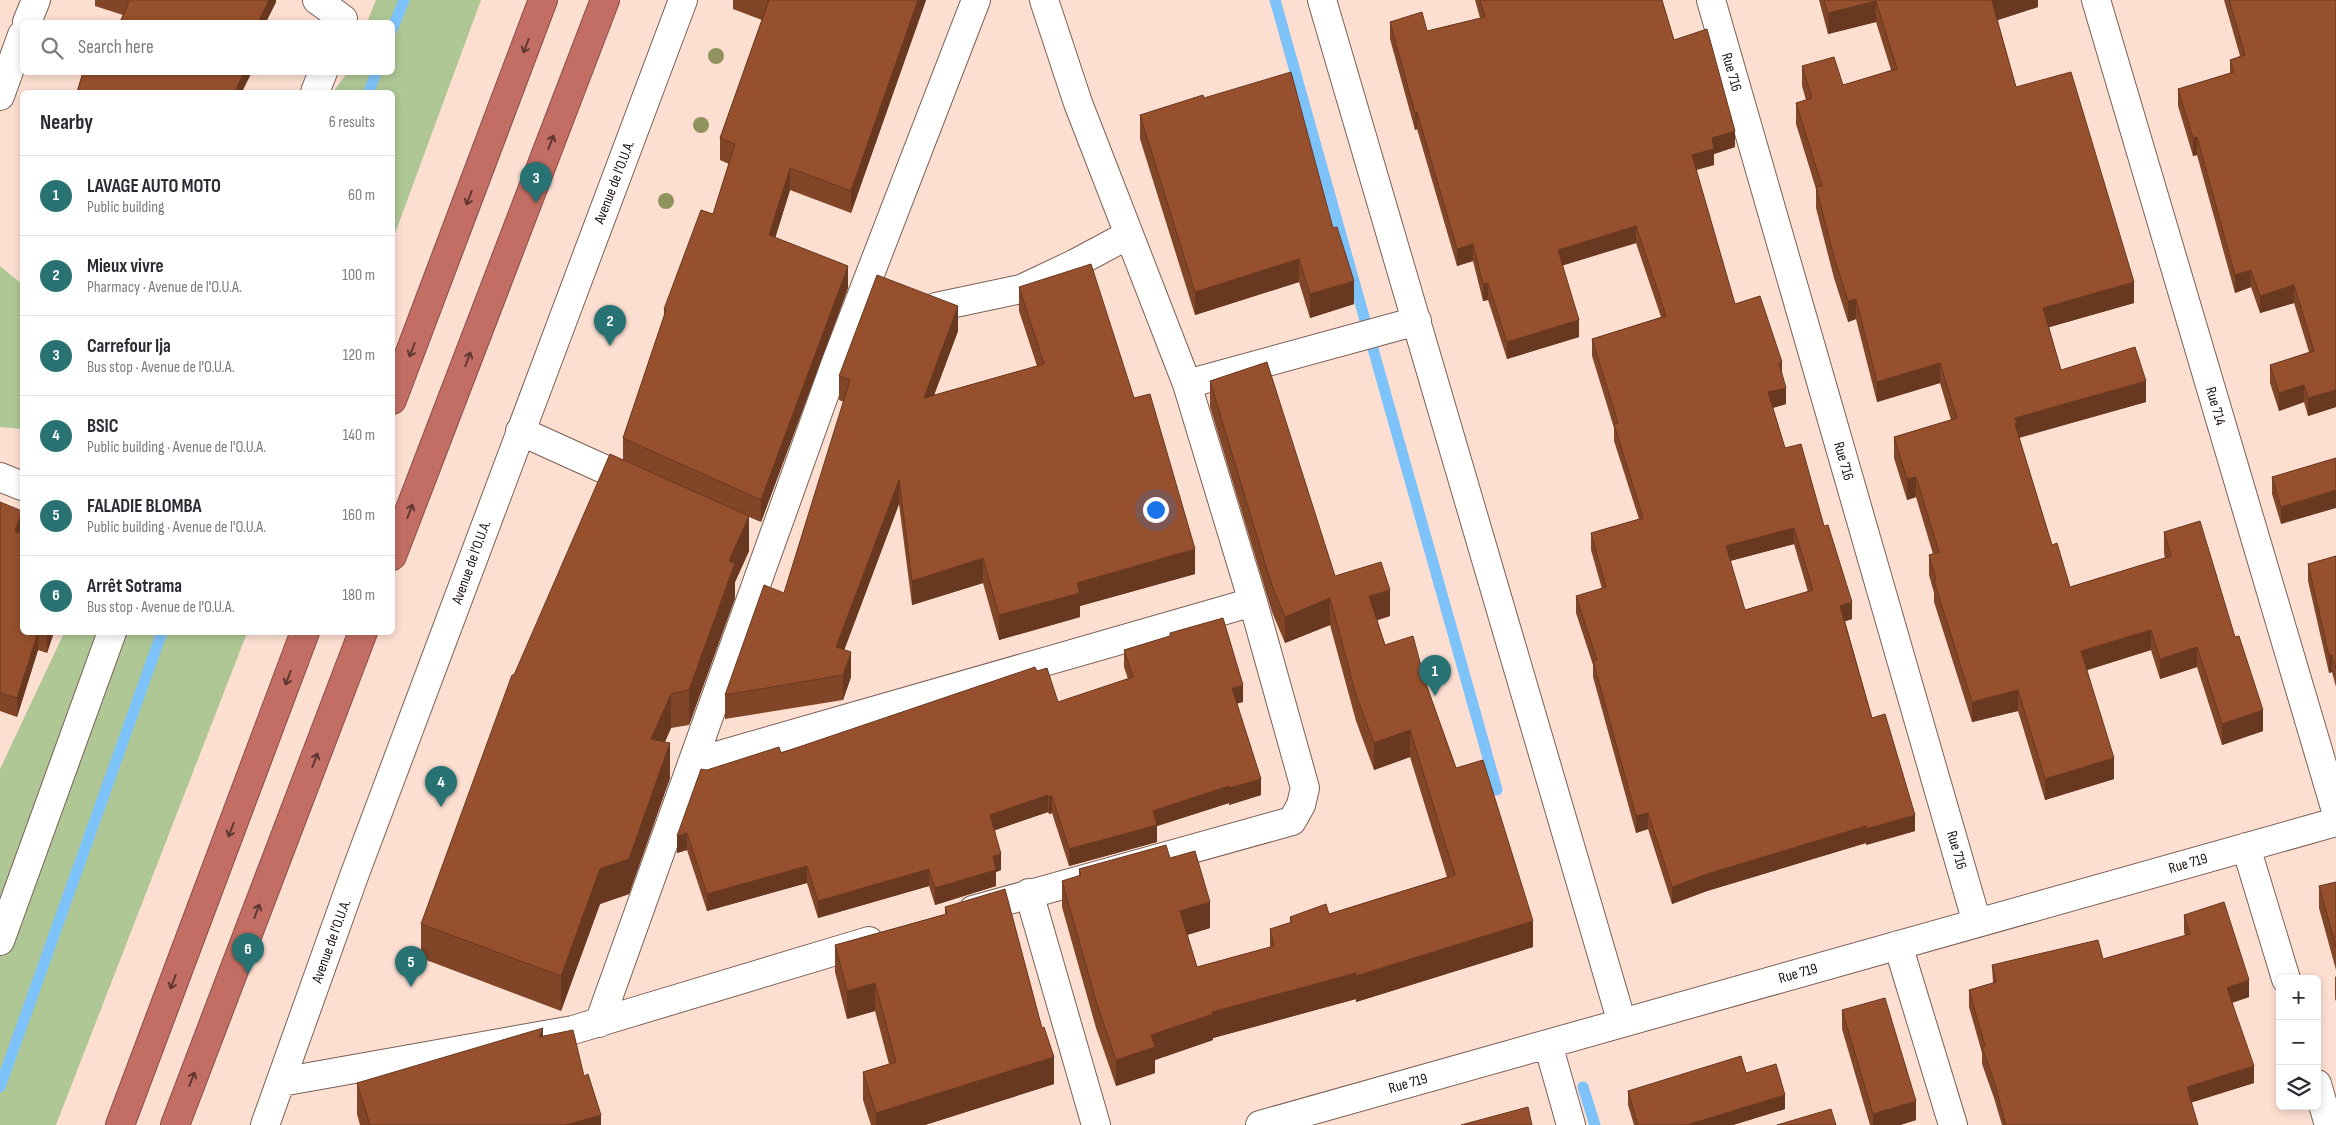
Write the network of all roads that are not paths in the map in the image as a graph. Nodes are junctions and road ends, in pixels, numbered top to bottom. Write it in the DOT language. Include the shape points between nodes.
graph roads {
  1 [pos="36,0"];
  2 [pos="317,0"];
  3 [pos="543,0"];
  4 [pos="605,0"];
  5 [pos="682,0"];
  6 [pos="976,0"];
  7 [pos="1044,0"];
  8 [pos="1322,0"];
  9 [pos="1711,0"];
  10 [pos="2096,0"];
  11 [pos="345,14"];
  12 [pos="28,20"];
  13 [pos="20,41"];
  14 [pos="322,75"];
  15 [pos="316,90"];
  16 [pos="0,96"];
  17 [pos="1128,235"];
  18 [pos="936,307"];
  19 [pos="1417,321"];
  20 [pos="1187,384"];
  21 [pos="395,392"];
  22 [pos="520,431"];
  23 [pos="0,477"];
  24 [pos="20,485"];
  25 [pos="663,496"];
  26 [pos="744,532"];
  27 [pos="771,544"];
  28 [pos="395,548"];
  29 [pos="1254,602"];
  30 [pos="111,635"];
  31 [pos="304,635"];
  32 [pos="362,635"];
  33 [pos="692,763"];
  34 [pos="2336,811"];
  35 [pos="2336,822"];
  36 [pos="2246,847"];
  37 [pos="1029,893"];
  38 [pos="953,916"];
  39 [pos="1978,923"];
  40 [pos="895,933"];
  41 [pos="0,941"];
  42 [pos="1898,945"];
  43 [pos="2285,975"];
  44 [pos="598,1022"];
  45 [pos="1622,1023"];
  46 [pos="1548,1044"];
  47 [pos="281,1082"];
  48 [pos="2321,1097"];
  49 [pos="120,1125"];
  50 [pos="175,1125"];
  51 [pos="266,1125"];
  52 [pos="1096,1125"];
  53 [pos="1260,1125"];
  54 [pos="1571,1125"];
  55 [pos="1953,1125"];
  56 [pos="2330,1125"];
  1 -- 12 [label="street"];
  2 -- 11 [label="street"];
  3 -- 21 [label="highway, one-way"];
  28 -- 4 [label="highway, one-way"];
  5 -- 22 [label="street, Avenue de l'O.U.A."];
  6 -- 27 [label="street" via="836,362"];
  7 -- 17 [label="street" via="1078,103"];
  8 -- 19 [label="street"];
  9 -- 39 [label="street, Rue 716"];
  10 -- 34 [label="street, Rue 714"];
  13 -- 16 [label="street"];
  14 -- 15 [label="street"];
  17 -- 18 [label="street" via="1022,289"];
  17 -- 20 [label="street"];
  19 -- 20 [label="street"];
  19 -- 45 [label="street"];
  20 -- 29 [label="street"];
  22 -- 25 [label="street"];
  22 -- 47 [label="street, Avenue de l'O.U.A." via="357,867"];
  23 -- 24 [label="street"];
  26 -- 27 [label="street"];
  27 -- 33 [label="street"];
  29 -- 33 [label="street"];
  29 -- 37 [label="street" via="1304,788 1301,805 1292,821"];
  30 -- 41 [label="street"];
  31 -- 49 [label="highway, one-way"];
  50 -- 32 [label="highway, one-way"];
  33 -- 44 [label="street"];
  35 -- 36 [label="street, Rue 719"];
  36 -- 39 [label="street, Rue 719"];
  36 -- 43 [label="street"];
  37 -- 38 [label="street"];
  37 -- 52 [label="street"];
  39 -- 42 [label="street, Rue 719"];
  40 -- 44 [label="street"];
  42 -- 45 [label="street, Rue 719"];
  42 -- 55 [label="street"];
  44 -- 47 [label="street" via="573,1030"];
  45 -- 46 [label="street, Rue 719"];
  46 -- 53 [label="street, Rue 719"];
  46 -- 54 [label="street"];
  47 -- 51 [label="street, Avenue de l'O.U.A."];
  48 -- 56 [label="street"];
}
